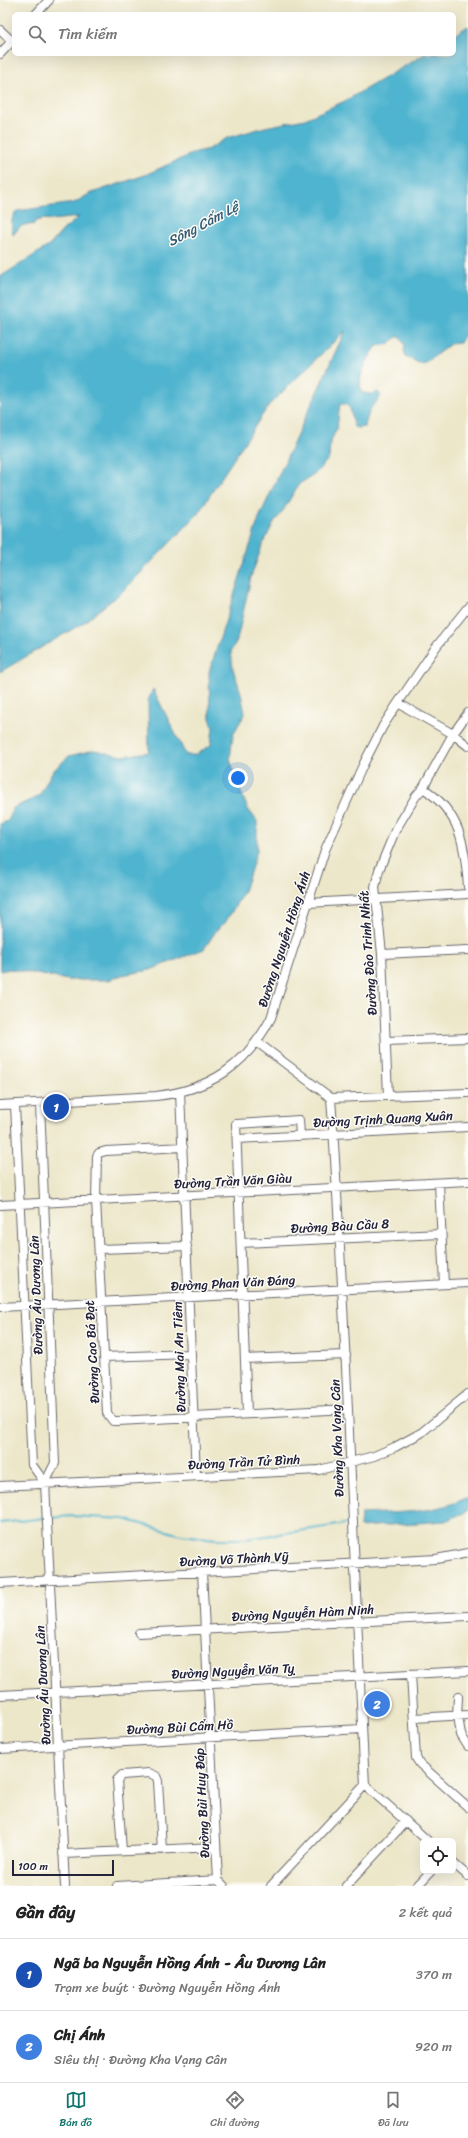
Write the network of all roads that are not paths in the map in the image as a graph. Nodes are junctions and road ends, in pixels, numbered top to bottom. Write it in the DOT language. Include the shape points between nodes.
graph roads {
  1 [pos="49,0"];
  2 [pos="38,12"];
  3 [pos="0,30"];
  4 [pos="12,39"];
  5 [pos="12,41"];
  6 [pos="0,54"];
  7 [pos="468,607"];
  8 [pos="398,703"];
  9 [pos="468,713"];
  10 [pos="453,734"];
  11 [pos="468,746"];
  12 [pos="423,788"];
  13 [pos="468,887"];
  14 [pos="468,894"];
  15 [pos="376,900"];
  16 [pos="308,903"];
  17 [pos="468,950"];
  18 [pos="382,954"];
  19 [pos="468,1038"];
  20 [pos="257,1042"];
  21 [pos="386,1042"];
  22 [pos="180,1092"];
  23 [pos="468,1093"];
  24 [pos="388,1096"];
  25 [pos="331,1098"];
  26 [pos="40,1104"];
  27 [pos="15,1105"];
  28 [pos="0,1106"];
  29 [pos="468,1127"];
  30 [pos="334,1134"];
  31 [pos="300,1136"];
  32 [pos="237,1139"];
  33 [pos="183,1148"];
  34 [pos="468,1181"];
  35 [pos="439,1183"];
  36 [pos="337,1188"];
  37 [pos="239,1193"];
  38 [pos="185,1196"];
  39 [pos="96,1200"];
  40 [pos="44,1203"];
  41 [pos="20,1204"];
  42 [pos="0,1205"];
  43 [pos="441,1234"];
  44 [pos="340,1238"];
  45 [pos="241,1243"];
  46 [pos="187,1246"];
  47 [pos="99,1249"];
  48 [pos="468,1283"];
  49 [pos="444,1284"];
  50 [pos="344,1290"];
  51 [pos="243,1295"];
  52 [pos="189,1298"];
  53 [pos="101,1302"];
  54 [pos="49,1305"];
  55 [pos="24,1306"];
  56 [pos="0,1307"];
  57 [pos="191,1354"];
  58 [pos="346,1355"];
  59 [pos="104,1357"];
  60 [pos="245,1359"];
  61 [pos="468,1394"];
  62 [pos="348,1409"];
  63 [pos="247,1414"];
  64 [pos="194,1416"];
  65 [pos="350,1463"];
  66 [pos="196,1476"];
  67 [pos="44,1483"];
  68 [pos="0,1486"];
  69 [pos="468,1553"];
  70 [pos="354,1564"];
  71 [pos="202,1572"];
  72 [pos="49,1580"];
  73 [pos="0,1583"];
  74 [pos="468,1616"];
  75 [pos="357,1622"];
  76 [pos="205,1630"];
  77 [pos="139,1633"];
  78 [pos="468,1671"];
  79 [pos="411,1674"];
  80 [pos="359,1676"];
  81 [pos="207,1684"];
  82 [pos="55,1692"];
  83 [pos="0,1695"];
  84 [pos="458,1697"];
  85 [pos="468,1715"];
  86 [pos="458,1716"];
  87 [pos="414,1718"];
  88 [pos="362,1729"];
  89 [pos="210,1738"];
  90 [pos="58,1746"];
  91 [pos="468,1746"];
  92 [pos="0,1749"];
  93 [pos="365,1785"];
  94 [pos="468,1807"];
  95 [pos="406,1821"];
  96 [pos="425,1838"];
  97 [pos="216,1847"];
  98 [pos="162,1850"];
  99 [pos="122,1851"];
  100 [pos="63,1854"];
  101 [pos="456,1866"];
  102 [pos="428,1874"];
  103 [pos="468,1876"];
  104 [pos="221,1883"];
  105 [pos="65,1886"];
  106 [pos="117,1886"];
  107 [pos="271,1886"];
  108 [pos="346,1886"];
  109 [pos="417,1886"];
  1 -- 2 [label="street"];
  3 -- 4 [label="street"];
  5 -- 6 [label="street"];
  7 -- 8 [label="street, Đường Nguyễn Hồng Ánh" via="436,647"];
  8 -- 10 [label="street"];
  8 -- 16 [label="street, Đường Nguyễn Hồng Ánh" via="379,733 338,818"];
  9 -- 10 [label="street, Đường Đào Trinh Nhất"];
  10 -- 11 [label="street"];
  10 -- 12 [label="street, Đường Đào Trinh Nhất"];
  12 -- 13 [label="street" via="438,798 452,818 464,850"];
  12 -- 15 [label="street, Đường Đào Trinh Nhất" via="395,831 379,870 375,887"];
  14 -- 15 [label="street"];
  15 -- 16 [label="street"];
  15 -- 18 [label="street, Đường Đào Trinh Nhất"];
  16 -- 20 [label="street, Đường Nguyễn Hồng Ánh" via="271,1018"];
  17 -- 18 [label="street"];
  18 -- 21 [label="street, Đường Đào Trinh Nhất"];
  19 -- 21 [label="street"];
  20 -- 22 [label="street, Đường Nguyễn Hồng Ánh" via="225,1073 209,1083"];
  20 -- 25 [label="street"];
  21 -- 24 [label="street, Đường Đào Trinh Nhất"];
  22 -- 26 [label="street, Đường Nguyễn Hồng Ánh"];
  22 -- 33 [label="street, Đường Mai An Tiêm"];
  23 -- 24 [label="street"];
  24 -- 25 [label="street"];
  25 -- 30 [label="street, Đường Kha Vạng Cân"];
  26 -- 27 [label="street, Đường Nguyễn Hồng Ánh"];
  26 -- 40 [label="street, Đường Âu Dương Lân"];
  27 -- 28 [label="street, Đường Nguyễn Hồng Ánh"];
  27 -- 41 [label="street, Đường Âu Dương Lân"];
  29 -- 30 [label="street, Đường Trịnh Quang Xuân"];
  30 -- 31 [label="street, Đường Trịnh Quang Xuân"];
  30 -- 36 [label="street, Đường Kha Vạng Cân"];
  31 -- 32 [label="street, Đường Trịnh Quang Xuân"];
  31 -- 32 [label="street, Đường Trịnh Quang Xuân" via="299,1120 236,1124"];
  32 -- 37 [label="street, Đường Trịnh Quang Xuân"];
  33 -- 38 [label="street, Đường Mai An Tiêm"];
  33 -- 39 [label="street, Đường Cao Bá Đạt" via="99,1153 96,1161"];
  34 -- 35 [label="street, Đường Trần Văn Giàu"];
  35 -- 36 [label="street, Đường Trần Văn Giàu"];
  35 -- 43 [label="street"];
  36 -- 37 [label="street, Đường Trần Văn Giàu"];
  36 -- 44 [label="street, Đường Kha Vạng Cân"];
  37 -- 38 [label="street, Đường Trần Văn Giàu"];
  37 -- 45 [label="street, Đường Trịnh Quang Xuân"];
  38 -- 39 [label="street, Đường Trần Văn Giàu"];
  38 -- 46 [label="street, Đường Mai An Tiêm"];
  39 -- 40 [label="street, Đường Trần Văn Giàu"];
  39 -- 47 [label="street, Đường Cao Bá Đạt"];
  40 -- 41 [label="street, Đường Trần Văn Giàu"];
  40 -- 54 [label="street, Đường Âu Dương Lân"];
  41 -- 42 [label="street, Đường Trần Văn Giàu"];
  41 -- 55 [label="street, Đường Âu Dương Lân"];
  43 -- 44 [label="street, Đường Bàu Cầu 8"];
  43 -- 49 [label="street"];
  44 -- 45 [label="street, Đường Bàu Cầu 8"];
  44 -- 50 [label="street, Đường Kha Vạng Cân"];
  45 -- 51 [label="street, Đường Trịnh Quang Xuân"];
  46 -- 47 [label="street"];
  46 -- 52 [label="street, Đường Mai An Tiêm"];
  47 -- 53 [label="street, Đường Cao Bá Đạt"];
  48 -- 49 [label="street, Đường Phan Văn Đáng"];
  49 -- 50 [label="street, Đường Phan Văn Đáng"];
  50 -- 51 [label="street, Đường Phan Văn Đáng"];
  50 -- 58 [label="street, Đường Kha Vạng Cân"];
  51 -- 52 [label="street, Đường Phan Văn Đáng"];
  51 -- 60 [label="street, Đường Trịnh Quang Xuân"];
  52 -- 53 [label="street, Đường Phan Văn Đáng"];
  52 -- 57 [label="street, Đường Mai An Tiêm"];
  53 -- 54 [label="street, Đường Phan Văn Đáng"];
  53 -- 59 [label="street, Đường Cao Bá Đạt"];
  54 -- 55 [label="street, Đường Phan Văn Đáng"];
  54 -- 67 [label="street, Đường Âu Dương Lân" via="55,1463"];
  55 -- 56 [label="street, Đường Phan Văn Đáng"];
  55 -- 67 [label="street, Đường Âu Dương Lân" via="32,1464"];
  57 -- 59 [label="street"];
  57 -- 64 [label="street, Đường Mai An Tiêm"];
  58 -- 60 [label="street"];
  58 -- 62 [label="street, Đường Kha Vạng Cân"];
  59 -- 64 [label="street, Đường Cao Bá Đạt" via="107,1413 113,1421"];
  60 -- 63 [label="street, Đường Trịnh Quang Xuân"];
  61 -- 65 [label="street, Đường Trần Tử Bình" via="421,1433 374,1456"];
  62 -- 63 [label="street, Đường Cao Bá Đạt"];
  62 -- 65 [label="street, Đường Kha Vạng Cân"];
  63 -- 64 [label="street, Đường Cao Bá Đạt"];
  64 -- 66 [label="street, Đường Mai An Tiêm"];
  65 -- 66 [label="street, Đường Trần Tử Bình" via="319,1470"];
  65 -- 70 [label="street, Đường Kha Vạng Cân"];
  66 -- 67 [label="street, Đường Trần Tử Bình"];
  67 -- 68 [label="street, Đường Trần Tử Bình"];
  67 -- 72 [label="street, Đường Âu Dương Lân"];
  69 -- 70 [label="street, Đường Võ Thành Vỹ" via="436,1559"];
  70 -- 71 [label="street, Đường Võ Thành Vỹ"];
  70 -- 75 [label="street, Đường Kha Vạng Cân"];
  71 -- 72 [label="street, Đường Võ Thành Vỹ"];
  71 -- 76 [label="street, Đường Bùi Huy Đáp"];
  72 -- 73 [label="street, Đường Võ Thành Vỹ"];
  72 -- 82 [label="street, Đường Âu Dương Lân"];
  74 -- 75 [label="street, Đường Nguyễn Hàm Ninh"];
  75 -- 76 [label="street, Đường Nguyễn Hàm Ninh"];
  75 -- 80 [label="street, Đường Kha Vạng Cân"];
  76 -- 77 [label="street, Đường Nguyễn Hàm Ninh"];
  76 -- 81 [label="street, Đường Bùi Huy Đáp"];
  78 -- 79 [label="street, Đường Nguyễn Văn Tỵ"];
  79 -- 80 [label="street, Đường Nguyễn Văn Tỵ"];
  79 -- 87 [label="street"];
  80 -- 81 [label="street, Đường Nguyễn Văn Tỵ"];
  80 -- 88 [label="street, Đường Kha Vạng Cân"];
  81 -- 82 [label="street, Đường Nguyễn Văn Tỵ"];
  81 -- 89 [label="street, Đường Bùi Huy Đáp"];
  82 -- 83 [label="street, Đường Nguyễn Văn Tỵ"];
  82 -- 90 [label="street, Đường Âu Dương Lân"];
  84 -- 86 [label="street"];
  85 -- 86 [label="street"];
  86 -- 87 [label="street"];
  86 -- 91 [label="street" via="461,1735"];
  87 -- 94 [label="street" via="416,1752 420,1764"];
  88 -- 89 [label="street, Đường Bùi Cẩm Hồ"];
  88 -- 93 [label="street, Đường Kha Vạng Cân"];
  89 -- 90 [label="street, Đường Bùi Cẩm Hồ"];
  89 -- 97 [label="street, Đường Bùi Huy Đáp"];
  90 -- 92 [label="street, Đường Bùi Cẩm Hồ"];
  90 -- 100 [label="street, Đường Âu Dương Lân"];
  93 -- 95 [label="street"];
  93 -- 107 [label="street"];
  95 -- 96 [label="street"];
  95 -- 108 [label="street"];
  97 -- 98 [label="street"];
  97 -- 104 [label="street, Đường Bùi Huy Đáp"];
  98 -- 99 [label="street"];
  98 -- 99 [label="street" via="158,1781 156,1776 150,1773 122,1775 118,1780"];
  99 -- 100 [label="street"];
  100 -- 105 [label="street, Đường Âu Dương Lân"];
  101 -- 103 [label="street"];
  102 -- 109 [label="street"];
  104 -- 106 [label="street"];
}
